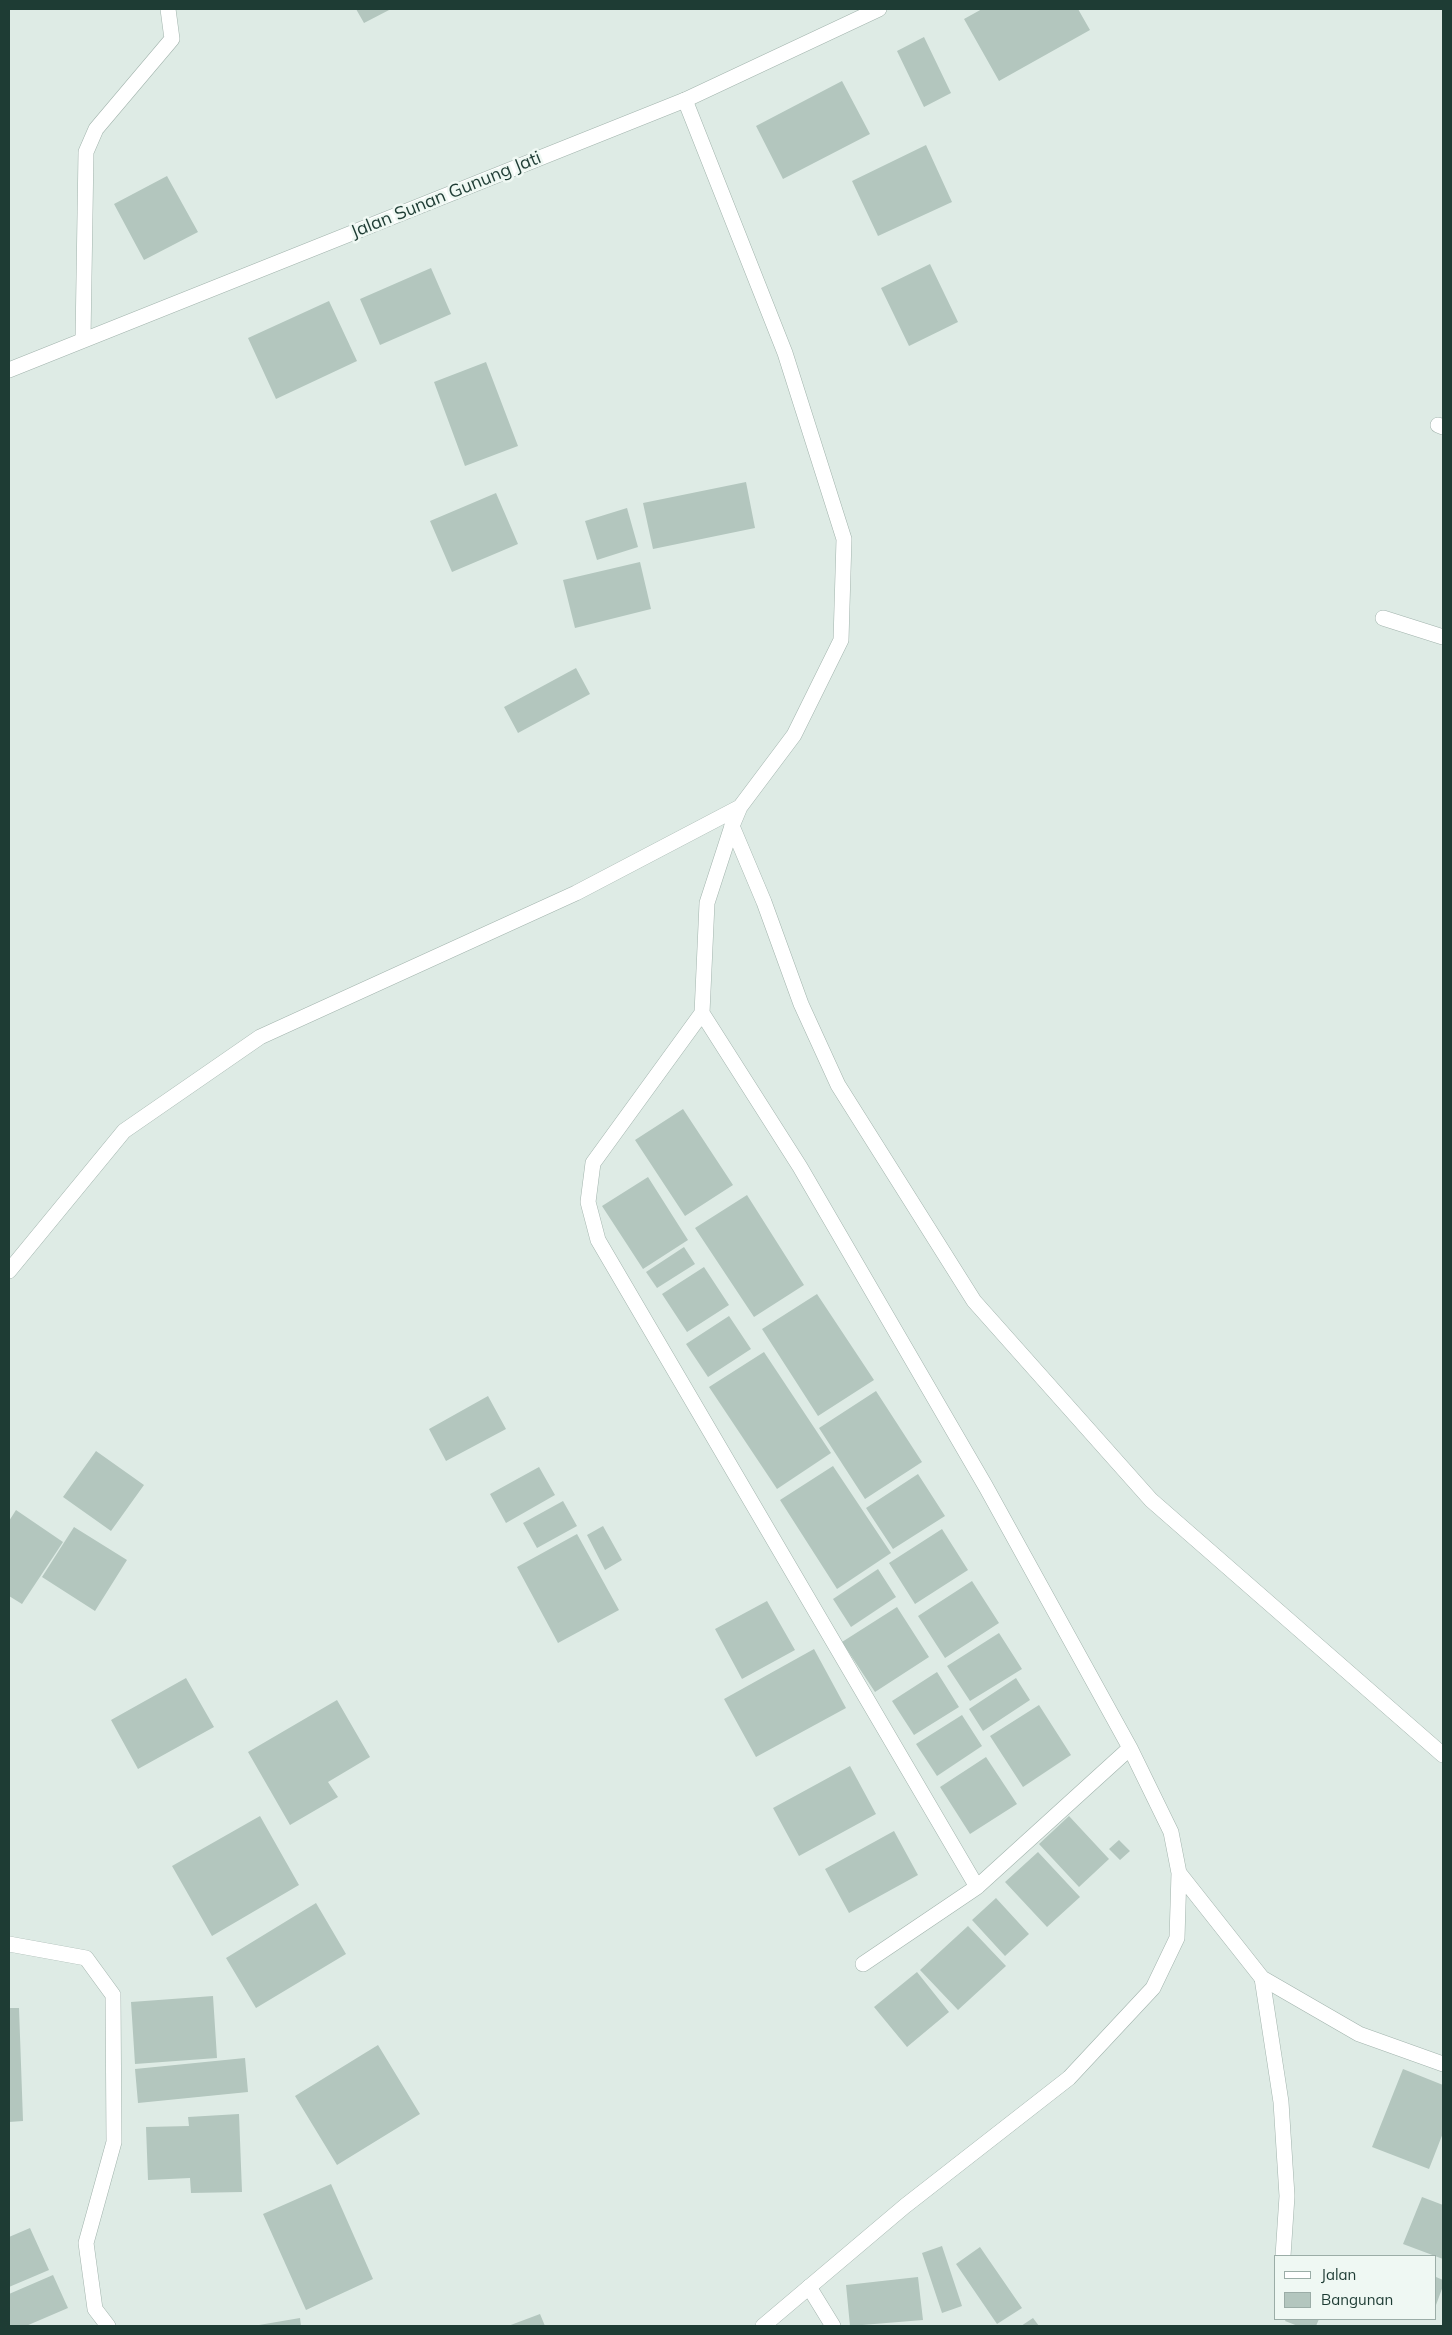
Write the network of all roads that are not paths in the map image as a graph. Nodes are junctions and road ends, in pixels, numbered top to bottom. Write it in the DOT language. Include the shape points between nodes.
graph roads {
  1 [pos="168,9"];
  2 [pos="879,9"];
  3 [pos="685,100"];
  4 [pos="83,339"];
  5 [pos="9,370"];
  6 [pos="1383,618"];
  7 [pos="1443,637"];
  8 [pos="740,807"];
  9 [pos="732,826"];
  10 [pos="702,1013"];
  11 [pos="9,1271"];
  12 [pos="1130,1748"];
  13 [pos="1443,1755"];
  14 [pos="1179,1873"];
  15 [pos="977,1887"];
  16 [pos="9,1944"];
  17 [pos="863,1964"];
  18 [pos="1262,1978"];
  19 [pos="1443,2064"];
  20 [pos="1283,2255"];
  21 [pos="809,2287"];
  22 [pos="108,2326"];
  23 [pos="762,2326"];
  24 [pos="833,2326"];
  1 -- 4 [label="street" via="172,39 96,129 86,152"];
  2 -- 3 [label="street, Jalan Sunan Gunung Jati"];
  3 -- 4 [label="street, Jalan Sunan Gunung Jati"];
  3 -- 8 [label="street" via="785,353 844,539 841,640 794,735"];
  4 -- 5 [label="street, Jalan Sunan Gunung Jati"];
  6 -- 7 [label="street"];
  8 -- 9 [label="street"];
  8 -- 11 [label="street" via="576,893 260,1037 124,1131"];
  9 -- 10 [label="street" via="707,903"];
  9 -- 13 [label="street" via="801,1004 838,1085 974,1301 1151,1500"];
  10 -- 12 [label="street" via="800,1167 981,1478"];
  10 -- 15 [label="street" via="593,1164 588,1202 598,1240"];
  12 -- 14 [label="street" via="1171,1832"];
  12 -- 15 [label="street"];
  14 -- 18 [label="street"];
  14 -- 21 [label="street" via="1176,1938 1153,1988 1069,2078 905,2206"];
  15 -- 17 [label="street"];
  16 -- 22 [label="street" via="86,1958 112,1995 114,2142 86,2243 95,2309"];
  18 -- 19 [label="street" via="1359,2034"];
  18 -- 20 [label="street" via="1281,2102 1287,2196"];
  21 -- 23 [label="street"];
  21 -- 24 [label="street"];
}
